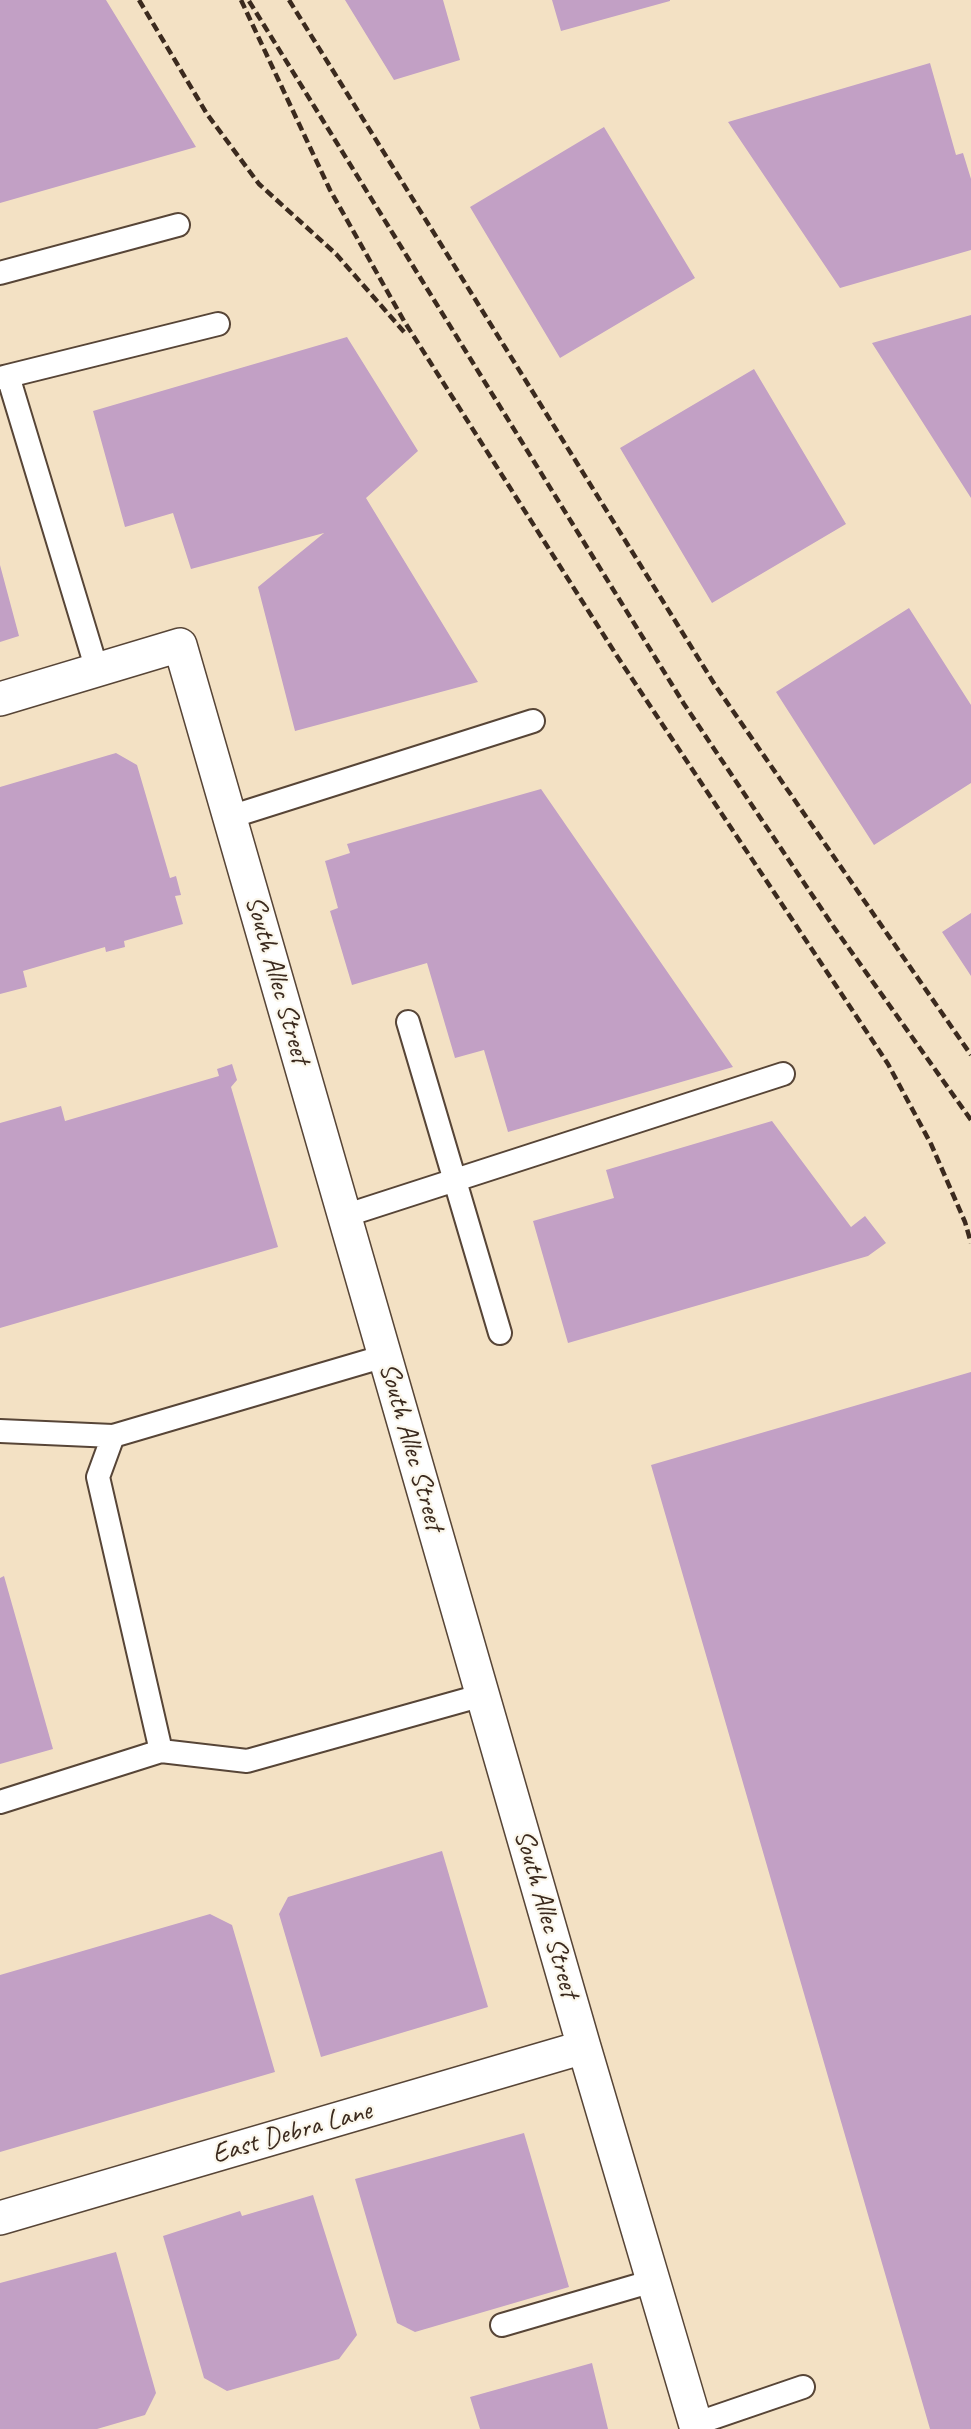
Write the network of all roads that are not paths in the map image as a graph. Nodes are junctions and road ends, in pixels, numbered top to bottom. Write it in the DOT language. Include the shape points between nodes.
graph roads {
  1 [pos="178,225"];
  2 [pos="0,273"];
  3 [pos="218,324"];
  4 [pos="4,377"];
  5 [pos="98,670"];
  6 [pos="0,699"];
  7 [pos="533,721"];
  8 [pos="230,818"];
  9 [pos="408,1022"];
  10 [pos="783,1074"];
  11 [pos="455,1180"];
  12 [pos="344,1216"];
  13 [pos="500,1333"];
  14 [pos="385,1356"];
  15 [pos="0,1431"];
  16 [pos="113,1436"];
  17 [pos="483,1695"];
  18 [pos="161,1751"];
  19 [pos="0,1802"];
  20 [pos="584,2047"];
  21 [pos="0,2218"];
  22 [pos="653,2281"];
  23 [pos="502,2325"];
  24 [pos="804,2387"];
  25 [pos="696,2426"];
  1 -- 2 [label="lane"];
  3 -- 4 [label="lane"];
  4 -- 5 [label="lane"];
  5 -- 6 [label="street, South Allec Street"];
  5 -- 8 [label="street, South Allec Street" via="180,645"];
  7 -- 8 [label="lane"];
  8 -- 12 [label="street, South Allec Street"];
  9 -- 11 [label="lane"];
  10 -- 11 [label="lane"];
  11 -- 12 [label="lane"];
  11 -- 13 [label="lane"];
  12 -- 14 [label="street, South Allec Street"];
  14 -- 16 [label="lane"];
  14 -- 17 [label="street, South Allec Street"];
  15 -- 16 [label="lane"];
  16 -- 18 [label="lane" via="98,1477"];
  17 -- 18 [label="lane" via="247,1761"];
  17 -- 20 [label="street, South Allec Street"];
  18 -- 19 [label="lane"];
  20 -- 21 [label="street, East Debra Lane"];
  20 -- 22 [label="street, South Allec Street"];
  22 -- 23 [label="lane"];
  22 -- 25 [label="street, South Allec Street"];
  24 -- 25 [label="lane"];
}
